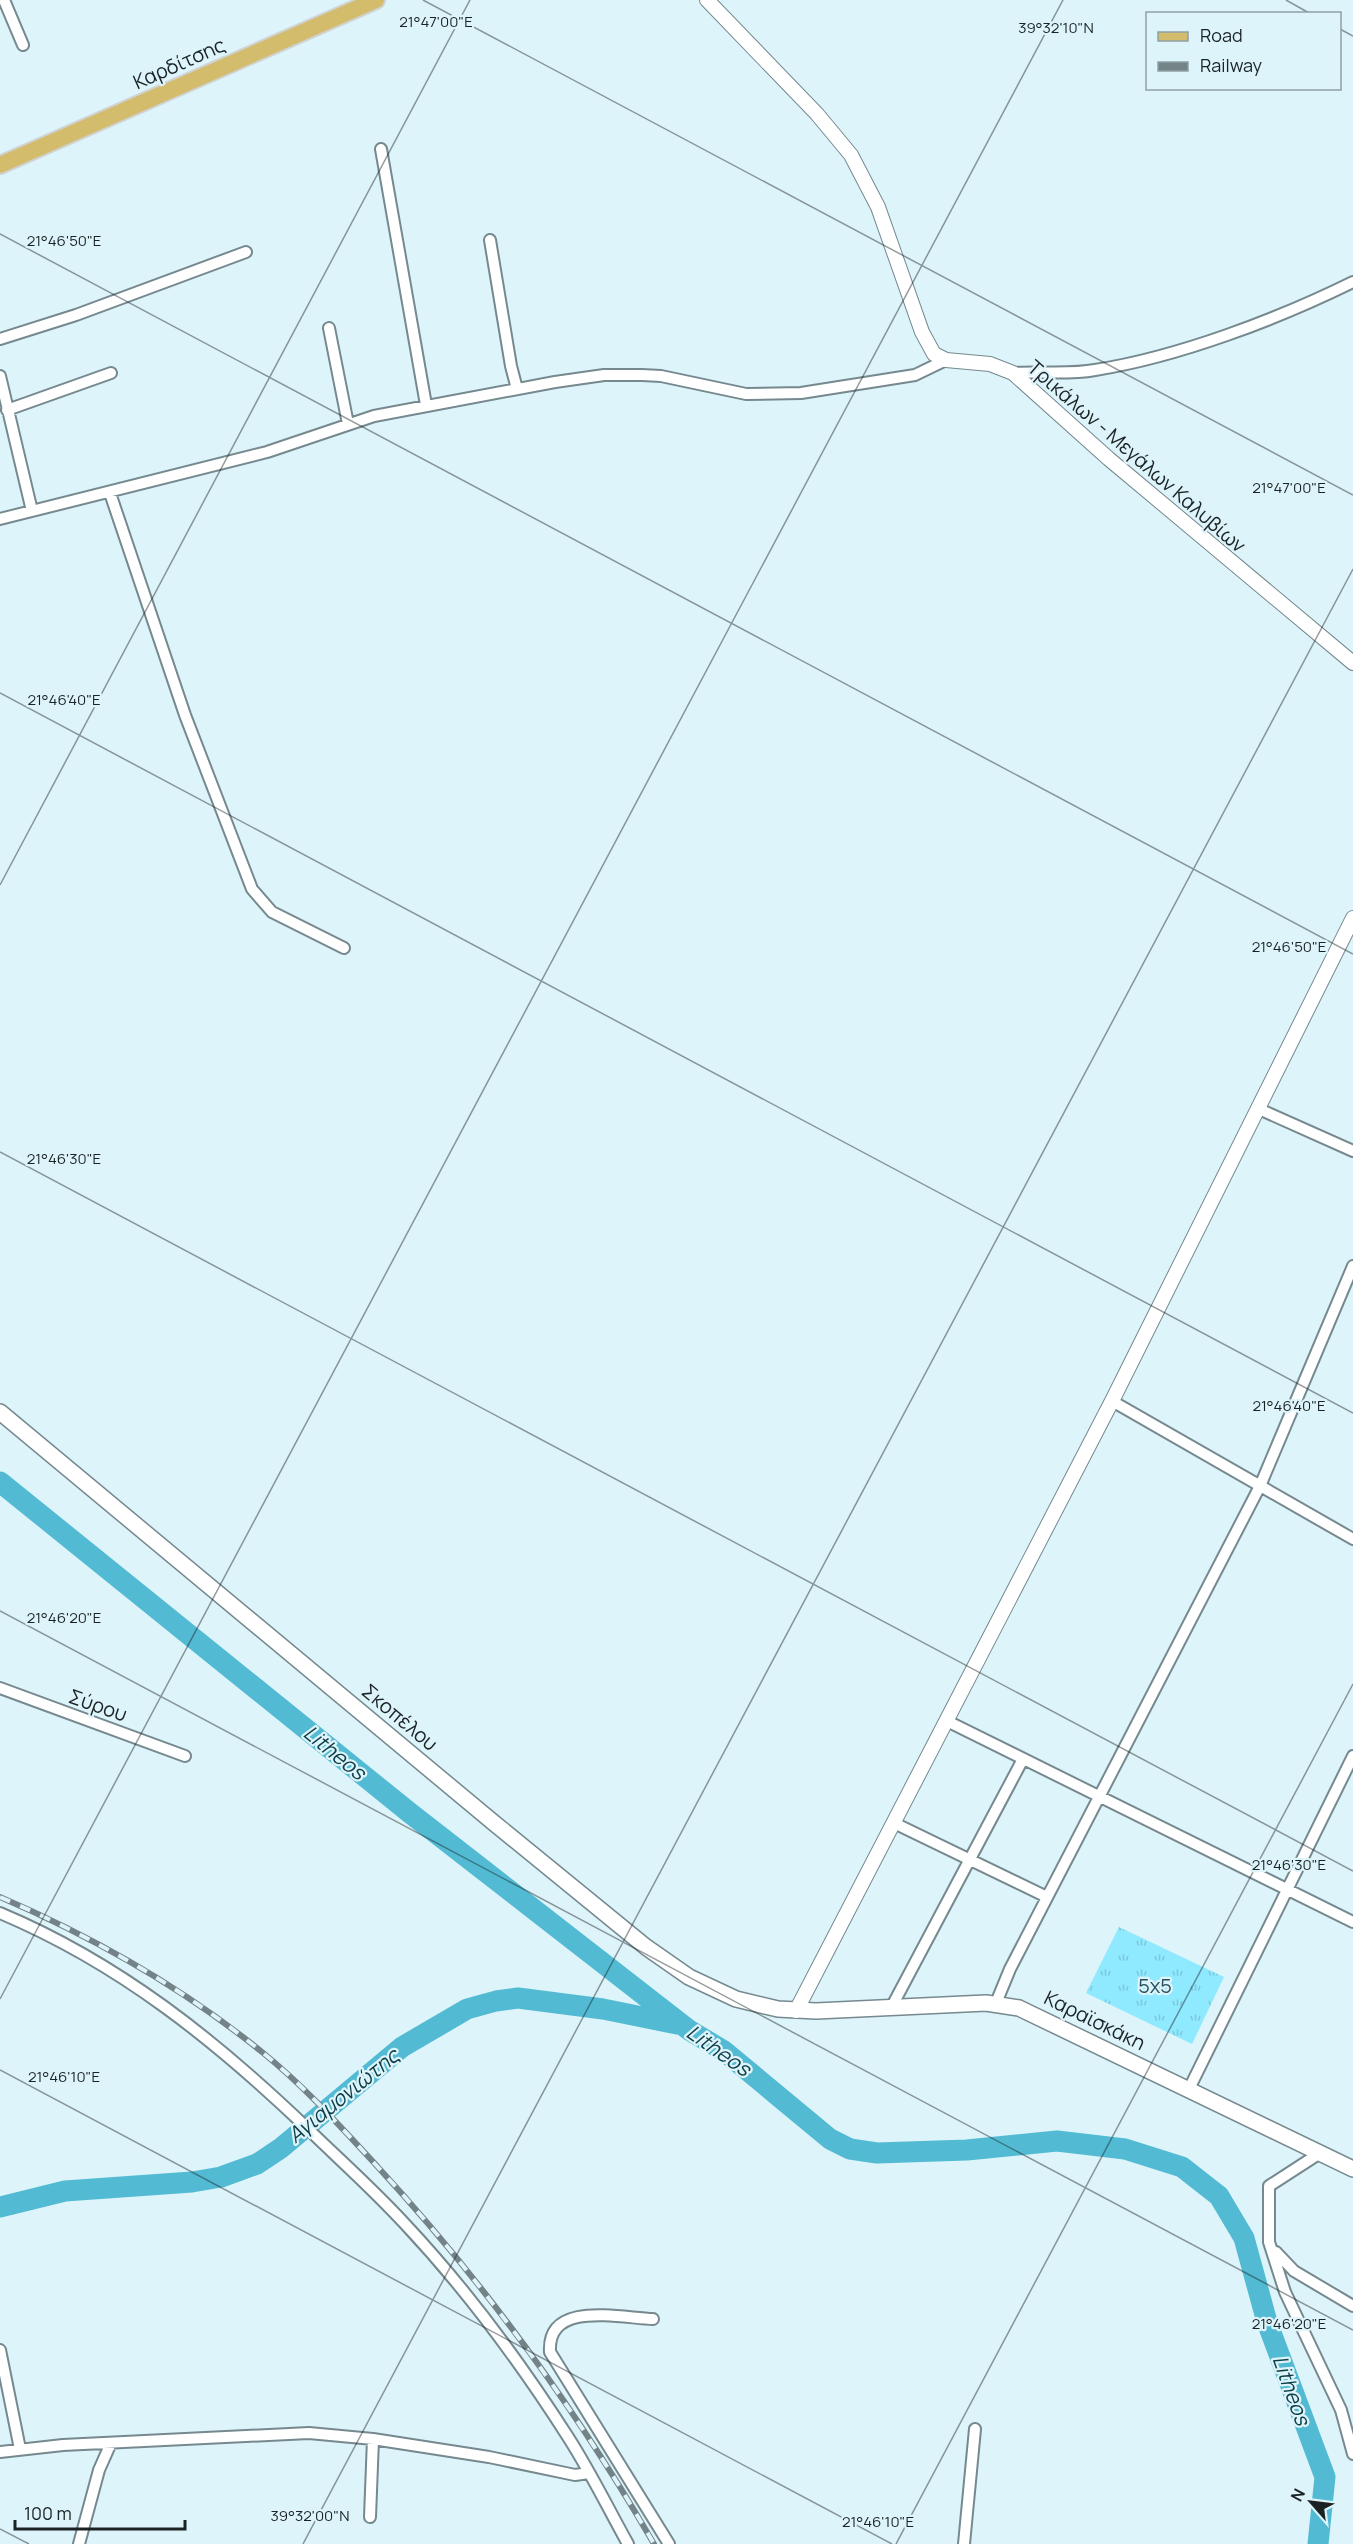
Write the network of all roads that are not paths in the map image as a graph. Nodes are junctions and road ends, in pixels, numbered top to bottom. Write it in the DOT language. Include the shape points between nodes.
graph roads {
  1 [pos="4,0"];
  2 [pos="376,0"];
  3 [pos="707,0"];
  4 [pos="23,45"];
  5 [pos="381,149"];
  6 [pos="0,165"];
  7 [pos="490,240"];
  8 [pos="246,252"];
  9 [pos="1353,282"];
  10 [pos="329,328"];
  11 [pos="0,339"];
  12 [pos="946,360"];
  13 [pos="1013,373"];
  14 [pos="111,374"];
  15 [pos="0,376"];
  16 [pos="518,389"];
  17 [pos="426,405"];
  18 [pos="8,410"];
  19 [pos="348,424"];
  20 [pos="110,493"];
  21 [pos="32,511"];
  22 [pos="0,519"];
  23 [pos="1353,663"];
  24 [pos="1353,918"];
  25 [pos="344,948"];
  26 [pos="1259,1109"];
  27 [pos="1353,1151"];
  28 [pos="1353,1266"];
  29 [pos="1112,1401"];
  30 [pos="0,1412"];
  31 [pos="1260,1486"];
  32 [pos="1353,1539"];
  33 [pos="0,1688"];
  34 [pos="947,1721"];
  35 [pos="185,1756"];
  36 [pos="1353,1756"];
  37 [pos="1023,1759"];
  38 [pos="1100,1796"];
  39 [pos="894,1823"];
  40 [pos="969,1859"];
  41 [pos="1287,1890"];
  42 [pos="1047,1897"];
  43 [pos="0,1913"];
  44 [pos="1353,1922"];
  45 [pos="996,2003"];
  46 [pos="891,2008"];
  47 [pos="796,2011"];
  48 [pos="1189,2089"];
  49 [pos="1320,2153"];
  50 [pos="1353,2169"];
  51 [pos="1269,2242"];
  52 [pos="1353,2307"];
  53 [pos="653,2319"];
  54 [pos="0,2350"];
  55 [pos="975,2429"];
  56 [pos="373,2439"];
  57 [pos="111,2443"];
  58 [pos="20,2449"];
  59 [pos="0,2452"];
  60 [pos="1353,2454"];
  61 [pos="590,2473"];
  62 [pos="370,2517"];
  63 [pos="79,2544"];
  64 [pos="628,2544"];
  65 [pos="669,2544"];
  66 [pos="964,2544"];
  1 -- 4 [label="street"];
  2 -- 6 [label="main road, Καρδίτσης"];
  3 -- 12 [label="street" via="817,114 851,156 878,207 928,346"];
  5 -- 17 [label="street"];
  7 -- 16 [label="street"];
  8 -- 11 [label="street"];
  9 -- 13 [label="street" via="1284,314 1137,362 1093,371"];
  10 -- 19 [label="street"];
  12 -- 13 [label="street, Τρικάλων - Μεγάλων Καλυβίων" via="990,364"];
  12 -- 16 [label="street" via="915,375 801,393 746,394 661,376 627,374"];
  13 -- 23 [label="street, Τρικάλων - Μεγάλων Καλυβίων" via="1118,467"];
  14 -- 18 [label="street"];
  15 -- 18 [label="street"];
  16 -- 17 [label="street"];
  17 -- 19 [label="street"];
  18 -- 21 [label="street"];
  19 -- 20 [label="street" via="267,452"];
  20 -- 21 [label="street"];
  20 -- 25 [label="street" via="185,715 252,889 272,912"];
  21 -- 22 [label="street"];
  24 -- 26 [label="street"];
  26 -- 27 [label="street"];
  26 -- 29 [label="street"];
  28 -- 31 [label="street"];
  29 -- 31 [label="street"];
  29 -- 34 [label="street"];
  30 -- 47 [label="main road, Σκοπέλου" via="662,1959 695,1980 736,1998"];
  31 -- 32 [label="street"];
  31 -- 38 [label="street"];
  33 -- 35 [label="street, Σύρου"];
  34 -- 37 [label="street"];
  34 -- 39 [label="street"];
  36 -- 41 [label="street"];
  37 -- 38 [label="street"];
  37 -- 40 [label="street"];
  38 -- 41 [label="street"];
  38 -- 42 [label="street"];
  39 -- 40 [label="street"];
  39 -- 47 [label="street"];
  40 -- 42 [label="street"];
  40 -- 46 [label="street"];
  41 -- 44 [label="street"];
  41 -- 48 [label="street"];
  42 -- 45 [label="street"];
  43 -- 61 [label="street" via="55,1938 147,1992 199,2031 285,2106 405,2224 465,2294 509,2351"];
  45 -- 46 [label="main road, Καραϊσκάκη"];
  45 -- 48 [label="main road, Καραϊσκάκη" via="1032,2013"];
  46 -- 47 [label="main road, Καραϊσκάκη"];
  48 -- 49 [label="main road, Καραϊσκάκη"];
  49 -- 50 [label="main road, Καραϊσκάκη"];
  49 -- 51 [label="street" via="1269,2186"];
  51 -- 52 [label="street" via="1286,2264"];
  51 -- 60 [label="street" via="1297,2320 1337,2400"];
  53 -- 65 [label="street" via="570,2317 555,2329 550,2352"];
  54 -- 58 [label="street"];
  55 -- 66 [label="street"];
  56 -- 57 [label="street" via="295,2433"];
  56 -- 61 [label="street" via="575,2475"];
  56 -- 62 [label="street"];
  57 -- 58 [label="street"];
  57 -- 63 [label="street" via="99,2470"];
  58 -- 59 [label="street"];
  61 -- 64 [label="street"];
}
